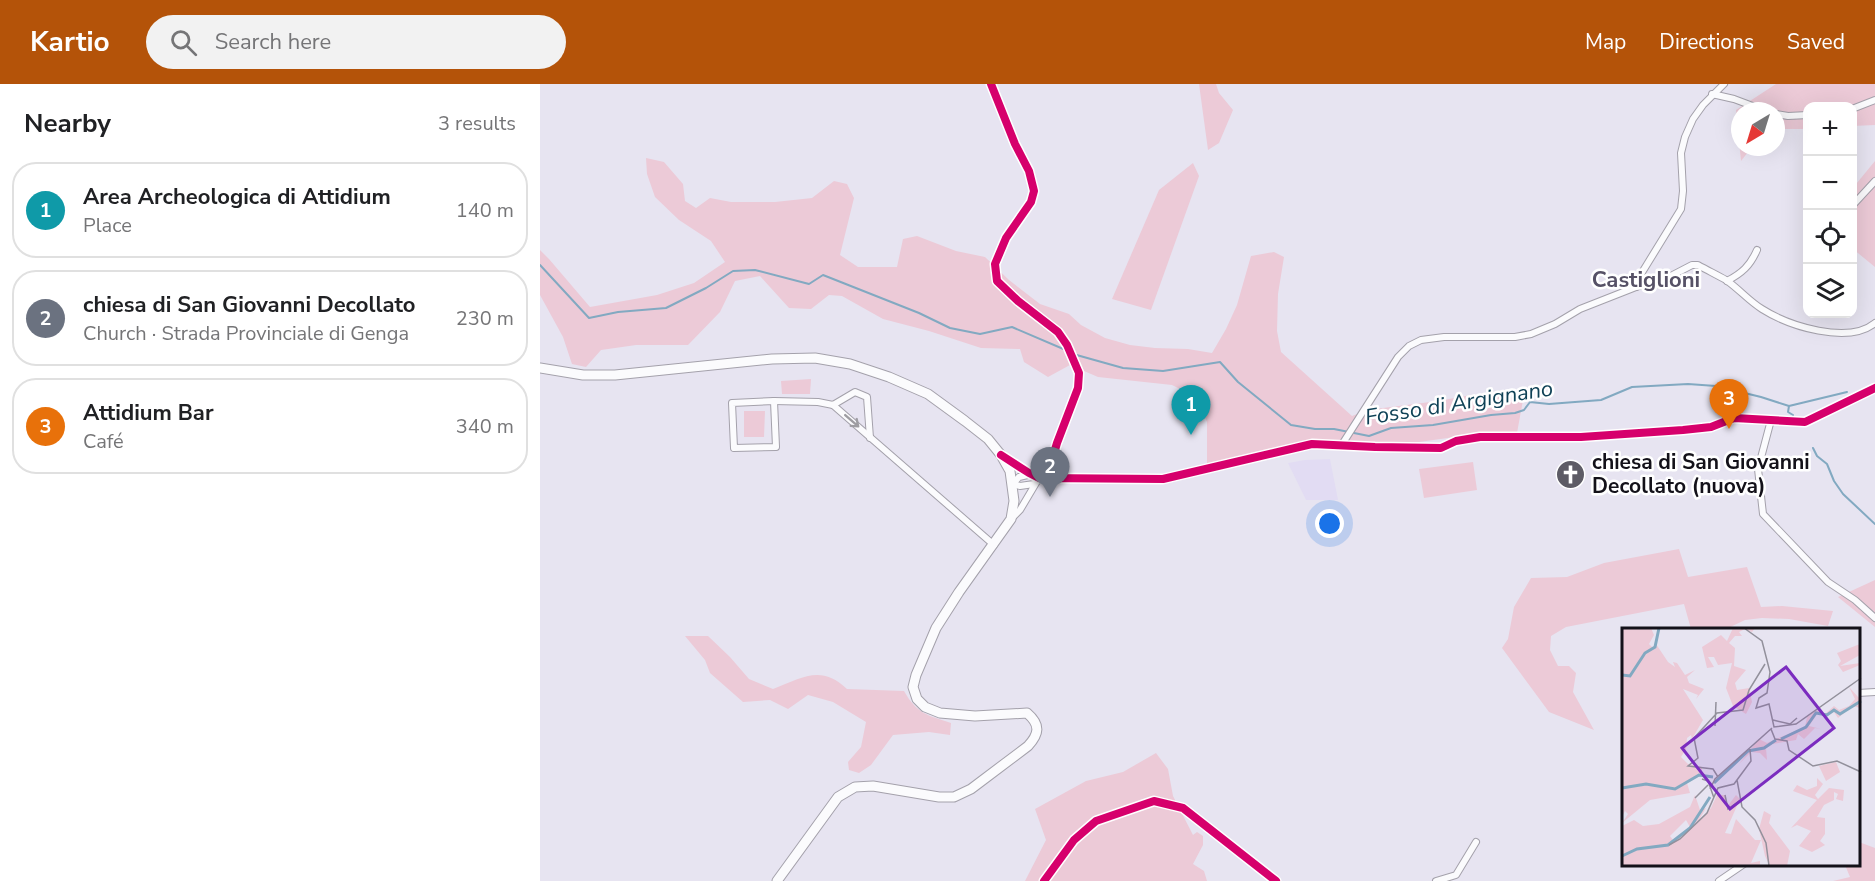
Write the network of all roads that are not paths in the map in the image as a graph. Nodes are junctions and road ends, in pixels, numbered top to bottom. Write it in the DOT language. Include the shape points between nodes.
graph roads {
  1 [pos="991,84"];
  2 [pos="1724,84"];
  3 [pos="1712,94"];
  4 [pos="1875,100"];
  5 [pos="1742,102"];
  6 [pos="1857,107"];
  7 [pos="1803,115"];
  8 [pos="1785,116"];
  9 [pos="1875,181"];
  10 [pos="1857,201"];
  11 [pos="1757,250"];
  12 [pos="1727,281"];
  13 [pos="1636,287"];
  14 [pos="1875,323"];
  15 [pos="540,368"];
  16 [pos="1875,388"];
  17 [pos="774,401"];
  18 [pos="833,405"];
  19 [pos="1771,420"];
  20 [pos="870,438"];
  21 [pos="1342,443"];
  22 [pos="1001,455"];
  23 [pos="1032,474"];
  24 [pos="1047,477"];
  25 [pos="1039,478"];
  26 [pos="1013,484"];
  27 [pos="1034,484"];
  28 [pos="1011,519"];
  29 [pos="994,545"];
  30 [pos="1875,618"];
  31 [pos="1875,692"];
  32 [pos="1860,693"];
  33 [pos="1476,842"];
  34 [pos="1741,866"];
  35 [pos="777,881"];
  36 [pos="1044,881"];
  37 [pos="1276,881"];
  38 [pos="1436,881"];
  39 [pos="1719,881"];
  1 -- 24 [label="street" via="1034,191 995,264 997,281 1058,332 1080,373"];
  2 -- 3 [label="street"];
  3 -- 5 [label="street"];
  3 -- 13 [label="street" via="1685,137 1681,153 1681,209"];
  4 -- 6 [label="street"];
  7 -- 8 [label="street"];
  9 -- 10 [label="street"];
  11 -- 12 [label="street" via="1743,272"];
  12 -- 13 [label="street" via="1692,265"];
  12 -- 14 [label="street" via="1752,303 1790,323 1843,334 1859,332"];
  13 -- 21 [label="street" via="1531,334 1421,340 1408,346"];
  15 -- 22 [label="main road" via="615,375 772,359 815,358 850,364 928,394 988,439"];
  16 -- 19 [label="street" via="1805,422"];
  17 -- 17 [label="street" via="732,403 734,448 776,447"];
  17 -- 18 [label="street"];
  18 -- 20 [label="street, one-way"];
  18 -- 20 [label="street" via="855,392 867,397"];
  19 -- 21 [label="street" via="1734,418 1711,427 1581,437 1480,437 1441,448"];
  19 -- 30 [label="street" via="1758,469 1763,514 1828,582"];
  20 -- 29 [label="street"];
  21 -- 24 [label="street" via="1312,444 1163,479"];
  22 -- 23 [label="street"];
  22 -- 26 [label="main road"];
  23 -- 25 [label="street"];
  23 -- 26 [label="street" via="1019,477"];
  24 -- 25 [label="street"];
  25 -- 27 [label="street"];
  26 -- 27 [label="street"];
  26 -- 28 [label="main road"];
  27 -- 28 [label="street"];
  28 -- 29 [label="main road"];
  29 -- 35 [label="main road" via="936,628 913,687 925,707 940,713 1027,713 1037,727 1035,738 970,789 954,796 855,787 838,797"];
  31 -- 32 [label="street"];
  33 -- 38 [label="street" via="1456,875"];
  34 -- 39 [label="street"];
  36 -- 37 [label="street" via="1074,840 1096,821 1155,801 1184,808"];
}
